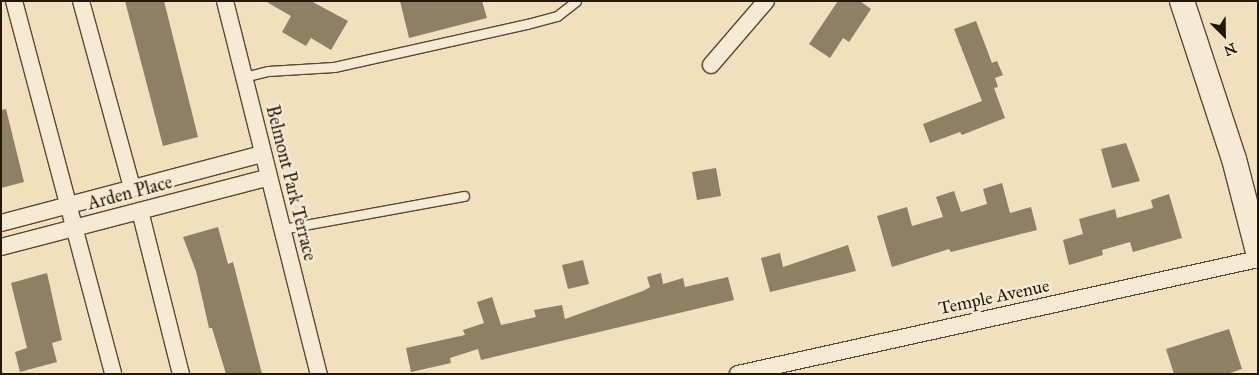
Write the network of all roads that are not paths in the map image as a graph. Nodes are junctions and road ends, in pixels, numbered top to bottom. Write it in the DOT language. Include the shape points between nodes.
graph roads {
  1 [pos="14,1"];
  2 [pos="81,1"];
  3 [pos="225,1"];
  4 [pos="576,1"];
  5 [pos="766,1"];
  6 [pos="1182,1"];
  7 [pos="711,66"];
  8 [pos="244,77"];
  9 [pos="263,154"];
  10 [pos="269,177"];
  11 [pos="132,188"];
  12 [pos="464,196"];
  13 [pos="1252,203"];
  14 [pos="69,205"];
  15 [pos="140,211"];
  16 [pos="1,223"];
  17 [pos="74,228"];
  18 [pos="282,229"];
  19 [pos="1,247"];
  20 [pos="1258,252"];
  21 [pos="1258,260"];
  22 [pos="113,374"];
  23 [pos="181,374"];
  24 [pos="319,374"];
  25 [pos="738,374"];
  1 -- 14 [label="street"];
  2 -- 11 [label="street"];
  3 -- 8 [label="street, Belmont Park Terrace"];
  4 -- 8 [label="lane" via="557,16 536,22 327,68 268,71"];
  5 -- 7 [label="street"];
  6 -- 13 [label="street"];
  8 -- 9 [label="street, Belmont Park Terrace"];
  9 -- 10 [label="street, Belmont Park Terrace"];
  9 -- 11 [label="street, Arden Place"];
  10 -- 15 [label="street, Arden Place"];
  10 -- 18 [label="street, Belmont Park Terrace"];
  11 -- 14 [label="street, Arden Place"];
  12 -- 18 [label="lane"];
  13 -- 20 [label="street"];
  14 -- 16 [label="street, Arden Place"];
  14 -- 17 [label="street"];
  15 -- 17 [label="street, Arden Place"];
  15 -- 23 [label="street"];
  17 -- 19 [label="street, Arden Place"];
  17 -- 22 [label="street"];
  18 -- 24 [label="street, Belmont Park Terrace"];
  21 -- 25 [label="street, Temple Avenue"];
}
